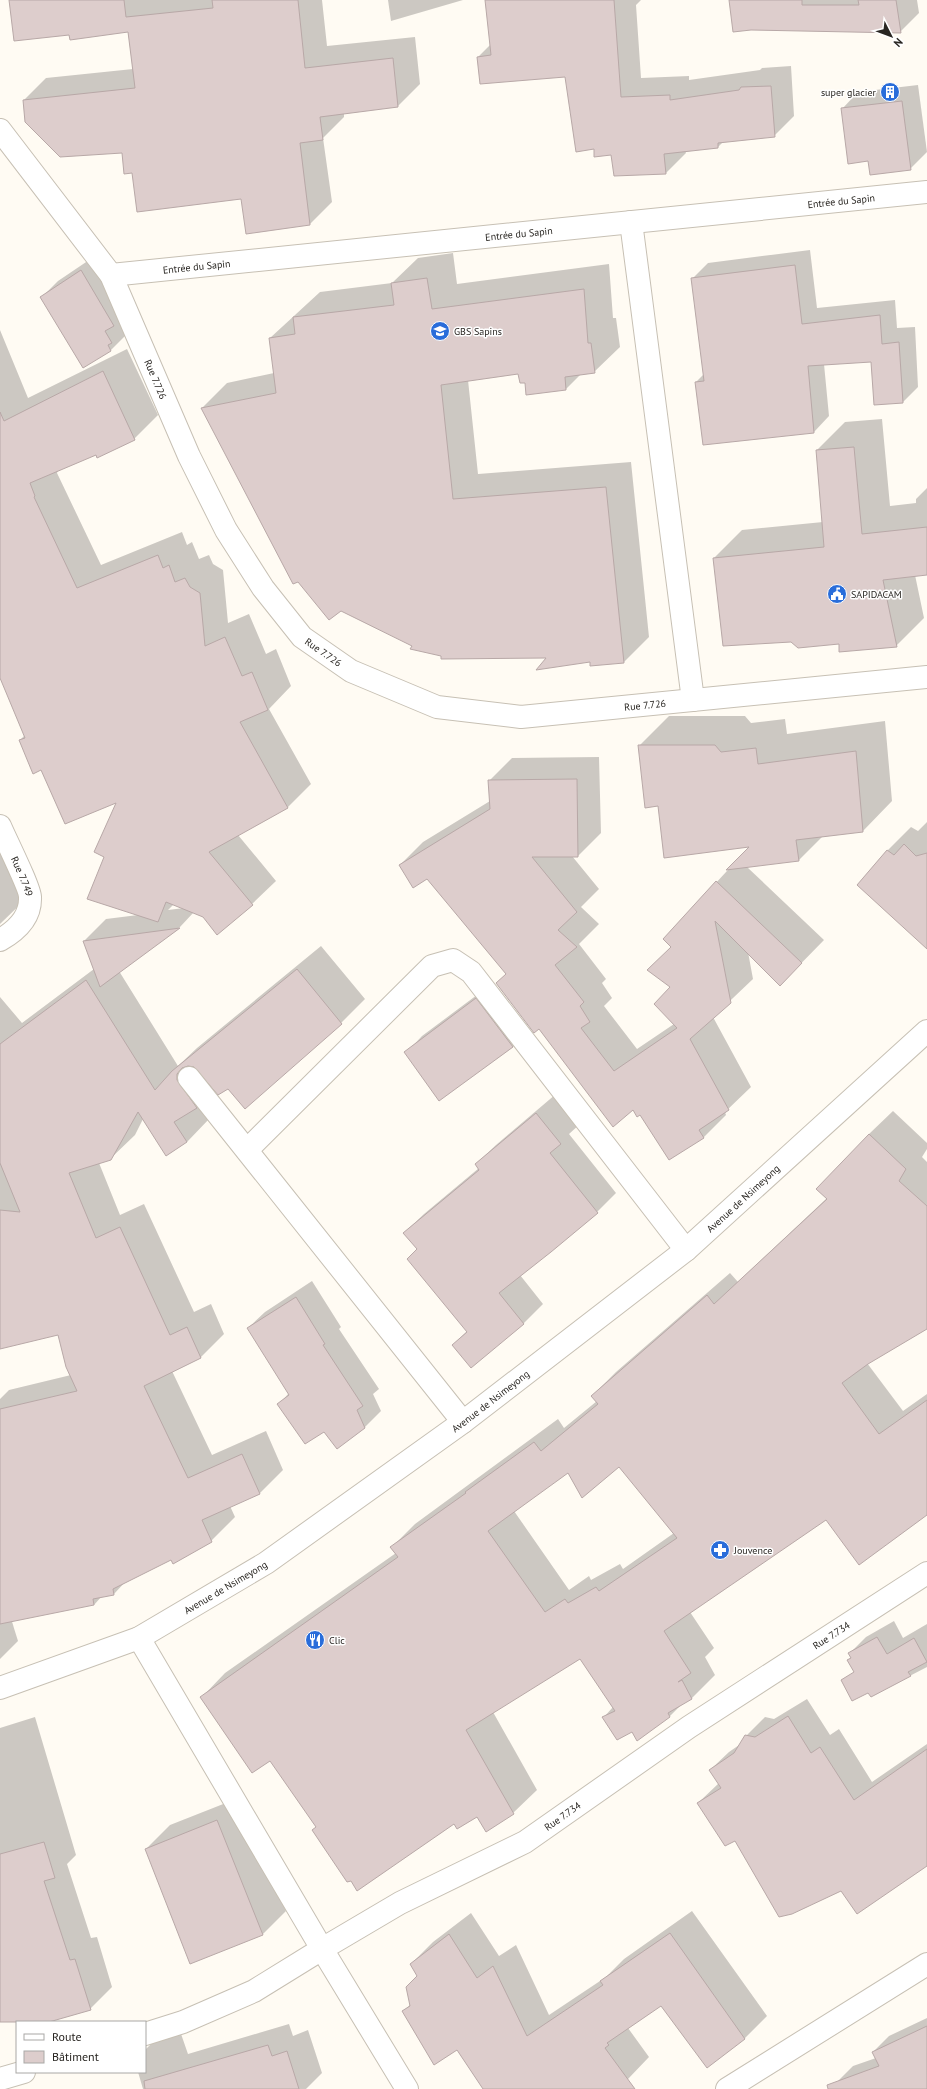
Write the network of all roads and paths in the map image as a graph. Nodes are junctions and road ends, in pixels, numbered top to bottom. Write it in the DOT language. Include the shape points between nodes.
graph roads {
  1 [pos="0,130"];
  2 [pos="927,192"];
  3 [pos="631,222"];
  4 [pos="111,274"];
  5 [pos="927,677"];
  6 [pos="693,700"];
  7 [pos="0,826"];
  8 [pos="0,940"];
  9 [pos="927,1031"];
  10 [pos="189,1078"];
  11 [pos="247,1150"];
  12 [pos="686,1250"];
  13 [pos="463,1422"];
  14 [pos="927,1573"];
  15 [pos="139,1638"];
  16 [pos="0,1688"];
  17 [pos="322,1949"];
  18 [pos="927,1964"];
  19 [pos="146,2034"];
  20 [pos="21,2073"];
  21 [pos="0,2079"];
  22 [pos="407,2089"];
  23 [pos="727,2089"];
  1 -- 4 [label="street, Rue 7.726"];
  2 -- 3 [label="street, Entrée du Sapin"];
  3 -- 4 [label="street, Entrée du Sapin"];
  3 -- 6 [label="street"];
  4 -- 6 [label="street, Rue 7.726" via="189,456 226,530 263,588 302,637 351,671 436,707 522,716"];
  5 -- 6 [label="street, Rue 7.726"];
  7 -- 8 [label="street, Rue 7.749" via="30,896 26,917 14,933"];
  9 -- 12 [label="street, Avenue de Nsimeyong"];
  10 -- 11 [label="street"];
  11 -- 12 [label="street" via="432,966 453,960 472,972"];
  11 -- 13 [label="street"];
  12 -- 13 [label="street, Avenue de Nsimeyong"];
  13 -- 15 [label="street, Avenue de Nsimeyong" via="266,1563"];
  14 -- 17 [label="street, Rue 7.734" via="689,1727 525,1842 400,1903"];
  15 -- 16 [label="street, Avenue de Nsimeyong"];
  15 -- 17 [label="street"];
  17 -- 19 [label="street, Rue 7.734" via="254,1991 183,2022"];
  17 -- 22 [label="street"];
  18 -- 23 [label="street"];
  20 -- 21 [label="street"];
}
